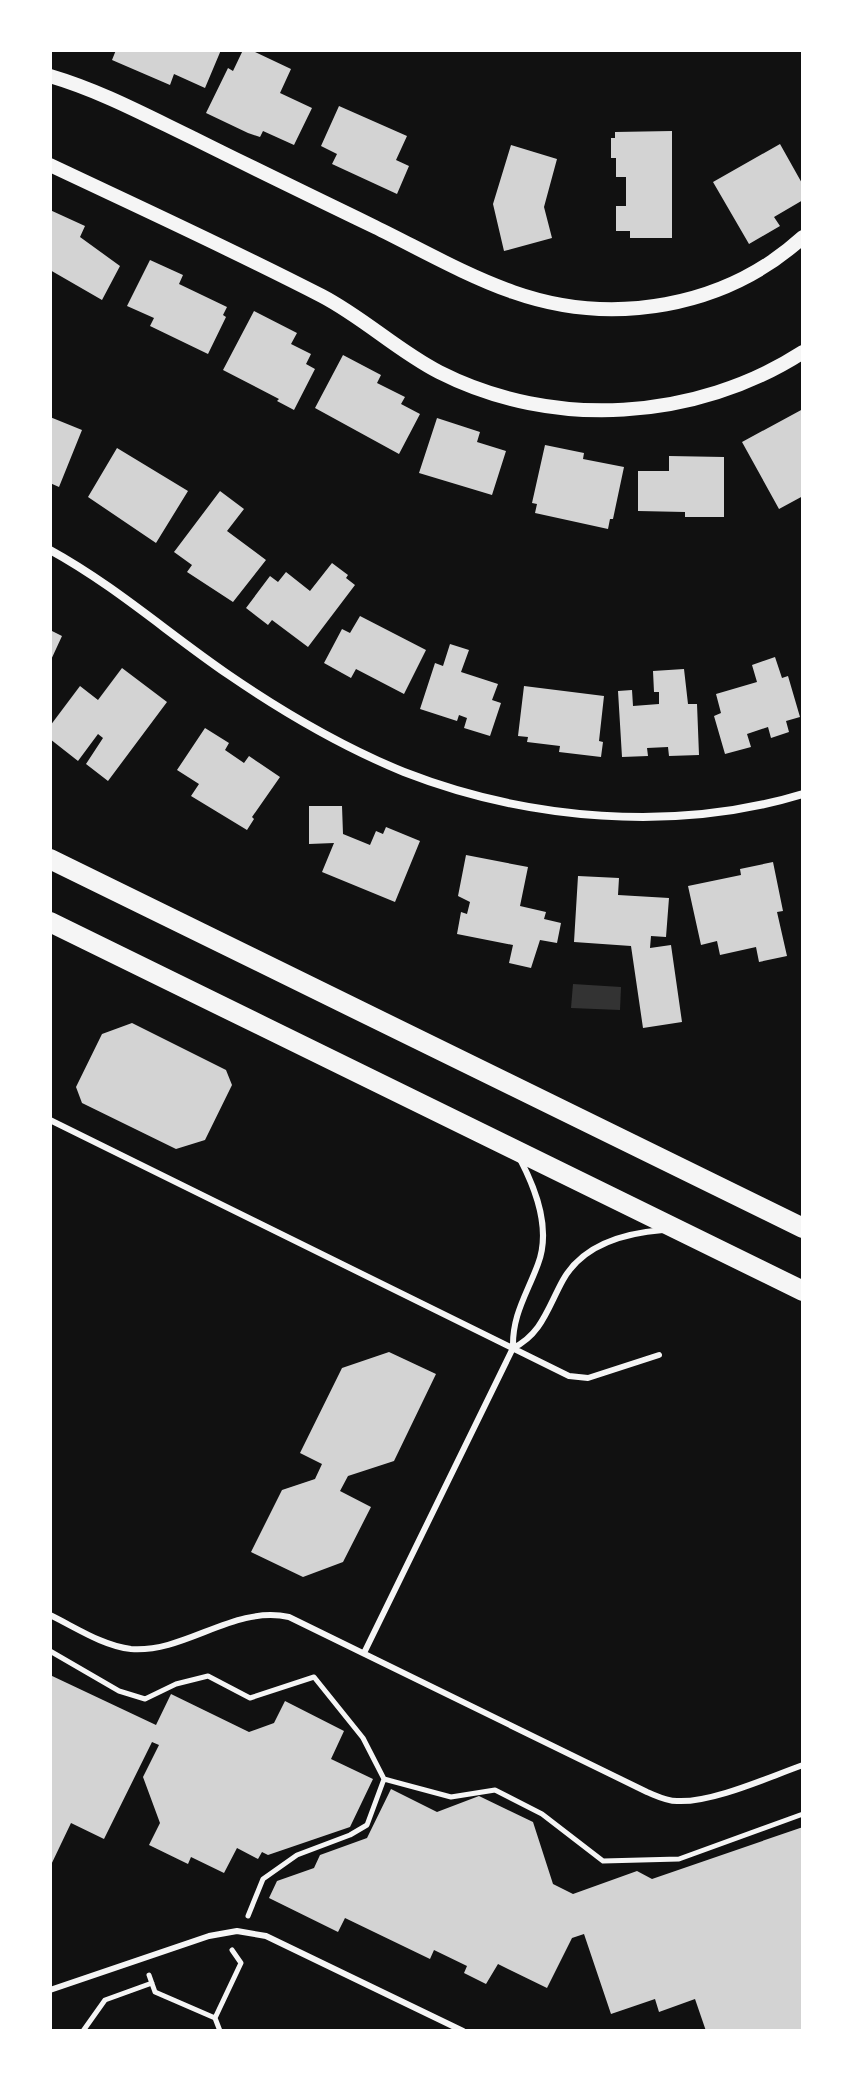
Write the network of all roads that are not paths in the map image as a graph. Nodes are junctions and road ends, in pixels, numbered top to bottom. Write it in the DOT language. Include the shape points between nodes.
graph roads {
  1 [pos="50,76"];
  2 [pos="50,165"];
  3 [pos="803,237"];
  4 [pos="803,352"];
  5 [pos="50,550"];
  6 [pos="803,794"];
  7 [pos="50,859"];
  8 [pos="50,922"];
  9 [pos="50,1120"];
  10 [pos="515,1150"];
  11 [pos="803,1228"];
  12 [pos="679,1230"];
  13 [pos="803,1291"];
  14 [pos="513,1348"];
  15 [pos="659,1355"];
  16 [pos="50,1615"];
  17 [pos="364,1653"];
  18 [pos="803,1765"];
  19 [pos="50,1990"];
  20 [pos="463,2031"];
  1 -- 3 [label="street" via="116,101 469,274 541,300 610,308 682,301 749,277"];
  2 -- 4 [label="street" via="326,298 439,372 514,400 593,411 668,405 738,385"];
  5 -- 6 [label="street" via="261,696 371,757 432,782 511,803 636,816 723,811"];
  7 -- 11 [label="main road"];
  8 -- 10 [label="main road"];
  9 -- 14 [label="lane"];
  10 -- 12 [label="main road"];
  10 -- 14 [label="lane" via="533,1189 544,1238 514,1319"];
  12 -- 13 [label="main road"];
  12 -- 14 [label="lane" via="636,1233 585,1255 563,1280 538,1329"];
  14 -- 15 [label="lane" via="581,1379"];
  14 -- 17 [label="lane"];
  16 -- 17 [label="lane" via="134,1649 165,1645 254,1616 277,1615"];
  17 -- 18 [label="lane" via="669,1800 708,1797"];
  19 -- 20 [label="lane" via="209,1936 247,1932 285,1944"];
}
